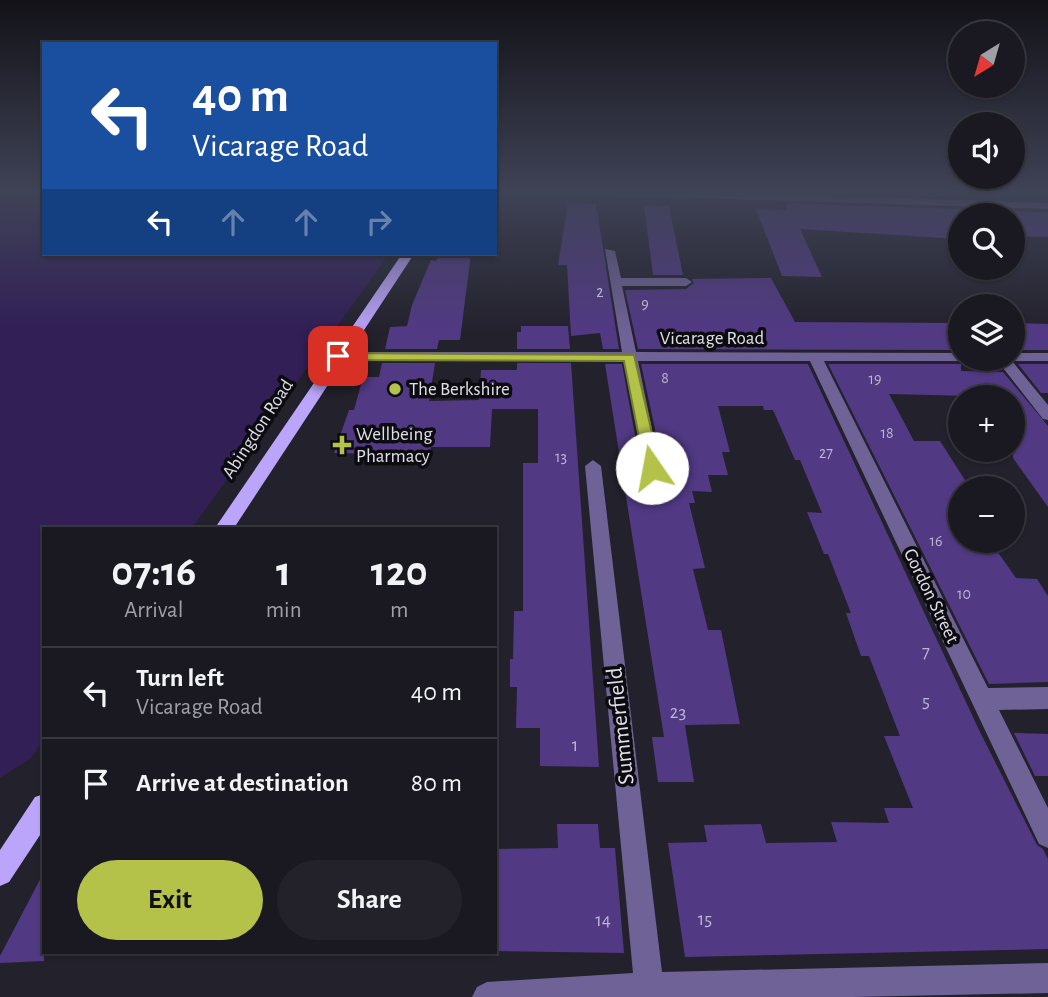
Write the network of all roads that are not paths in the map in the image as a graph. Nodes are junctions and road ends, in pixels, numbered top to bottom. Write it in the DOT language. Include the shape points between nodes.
graph roads {
  1 [pos="609,251"];
  2 [pos="407,256"];
  3 [pos="616,282"];
  4 [pos="686,282"];
  5 [pos="338,356"];
  6 [pos="629,357"];
  7 [pos="815,357"];
  8 [pos="948,357"];
  9 [pos="1025,357"];
  10 [pos="1048,357"];
  11 [pos="1013,371"];
  12 [pos="1048,415"];
  13 [pos="593,466"];
  14 [pos="652,468"];
  15 [pos="225,527"];
  16 [pos="1048,698"];
  17 [pos="981,699"];
  18 [pos="42,809"];
  19 [pos="1048,835"];
  20 [pos="4,859"];
  21 [pos="1048,978"];
  22 [pos="649,986"];
  23 [pos="564,995"];
  24 [pos="487,997"];
  1 -- 3 [label="street"];
  2 -- 5 [label="main road, Abingdon Road"];
  3 -- 4 [label="street"];
  3 -- 6 [label="street"];
  5 -- 6 [label="street, Vicarage Road"];
  5 -- 15 [label="main road, Abingdon Road"];
  6 -- 7 [label="street, Vicarage Road"];
  6 -- 14 [label="street"];
  7 -- 8 [label="street, Vicarage Road"];
  7 -- 17 [label="street, Gordon Street"];
  9 -- 10 [label="street"];
  11 -- 12 [label="street"];
  13 -- 22 [label="street, Summerfield"];
  16 -- 17 [label="street"];
  17 -- 19 [label="street, Gordon Street"];
  18 -- 20 [label="main road"];
  21 -- 22 [label="street"];
  22 -- 23 [label="street"];
  23 -- 24 [label="street"];
}
